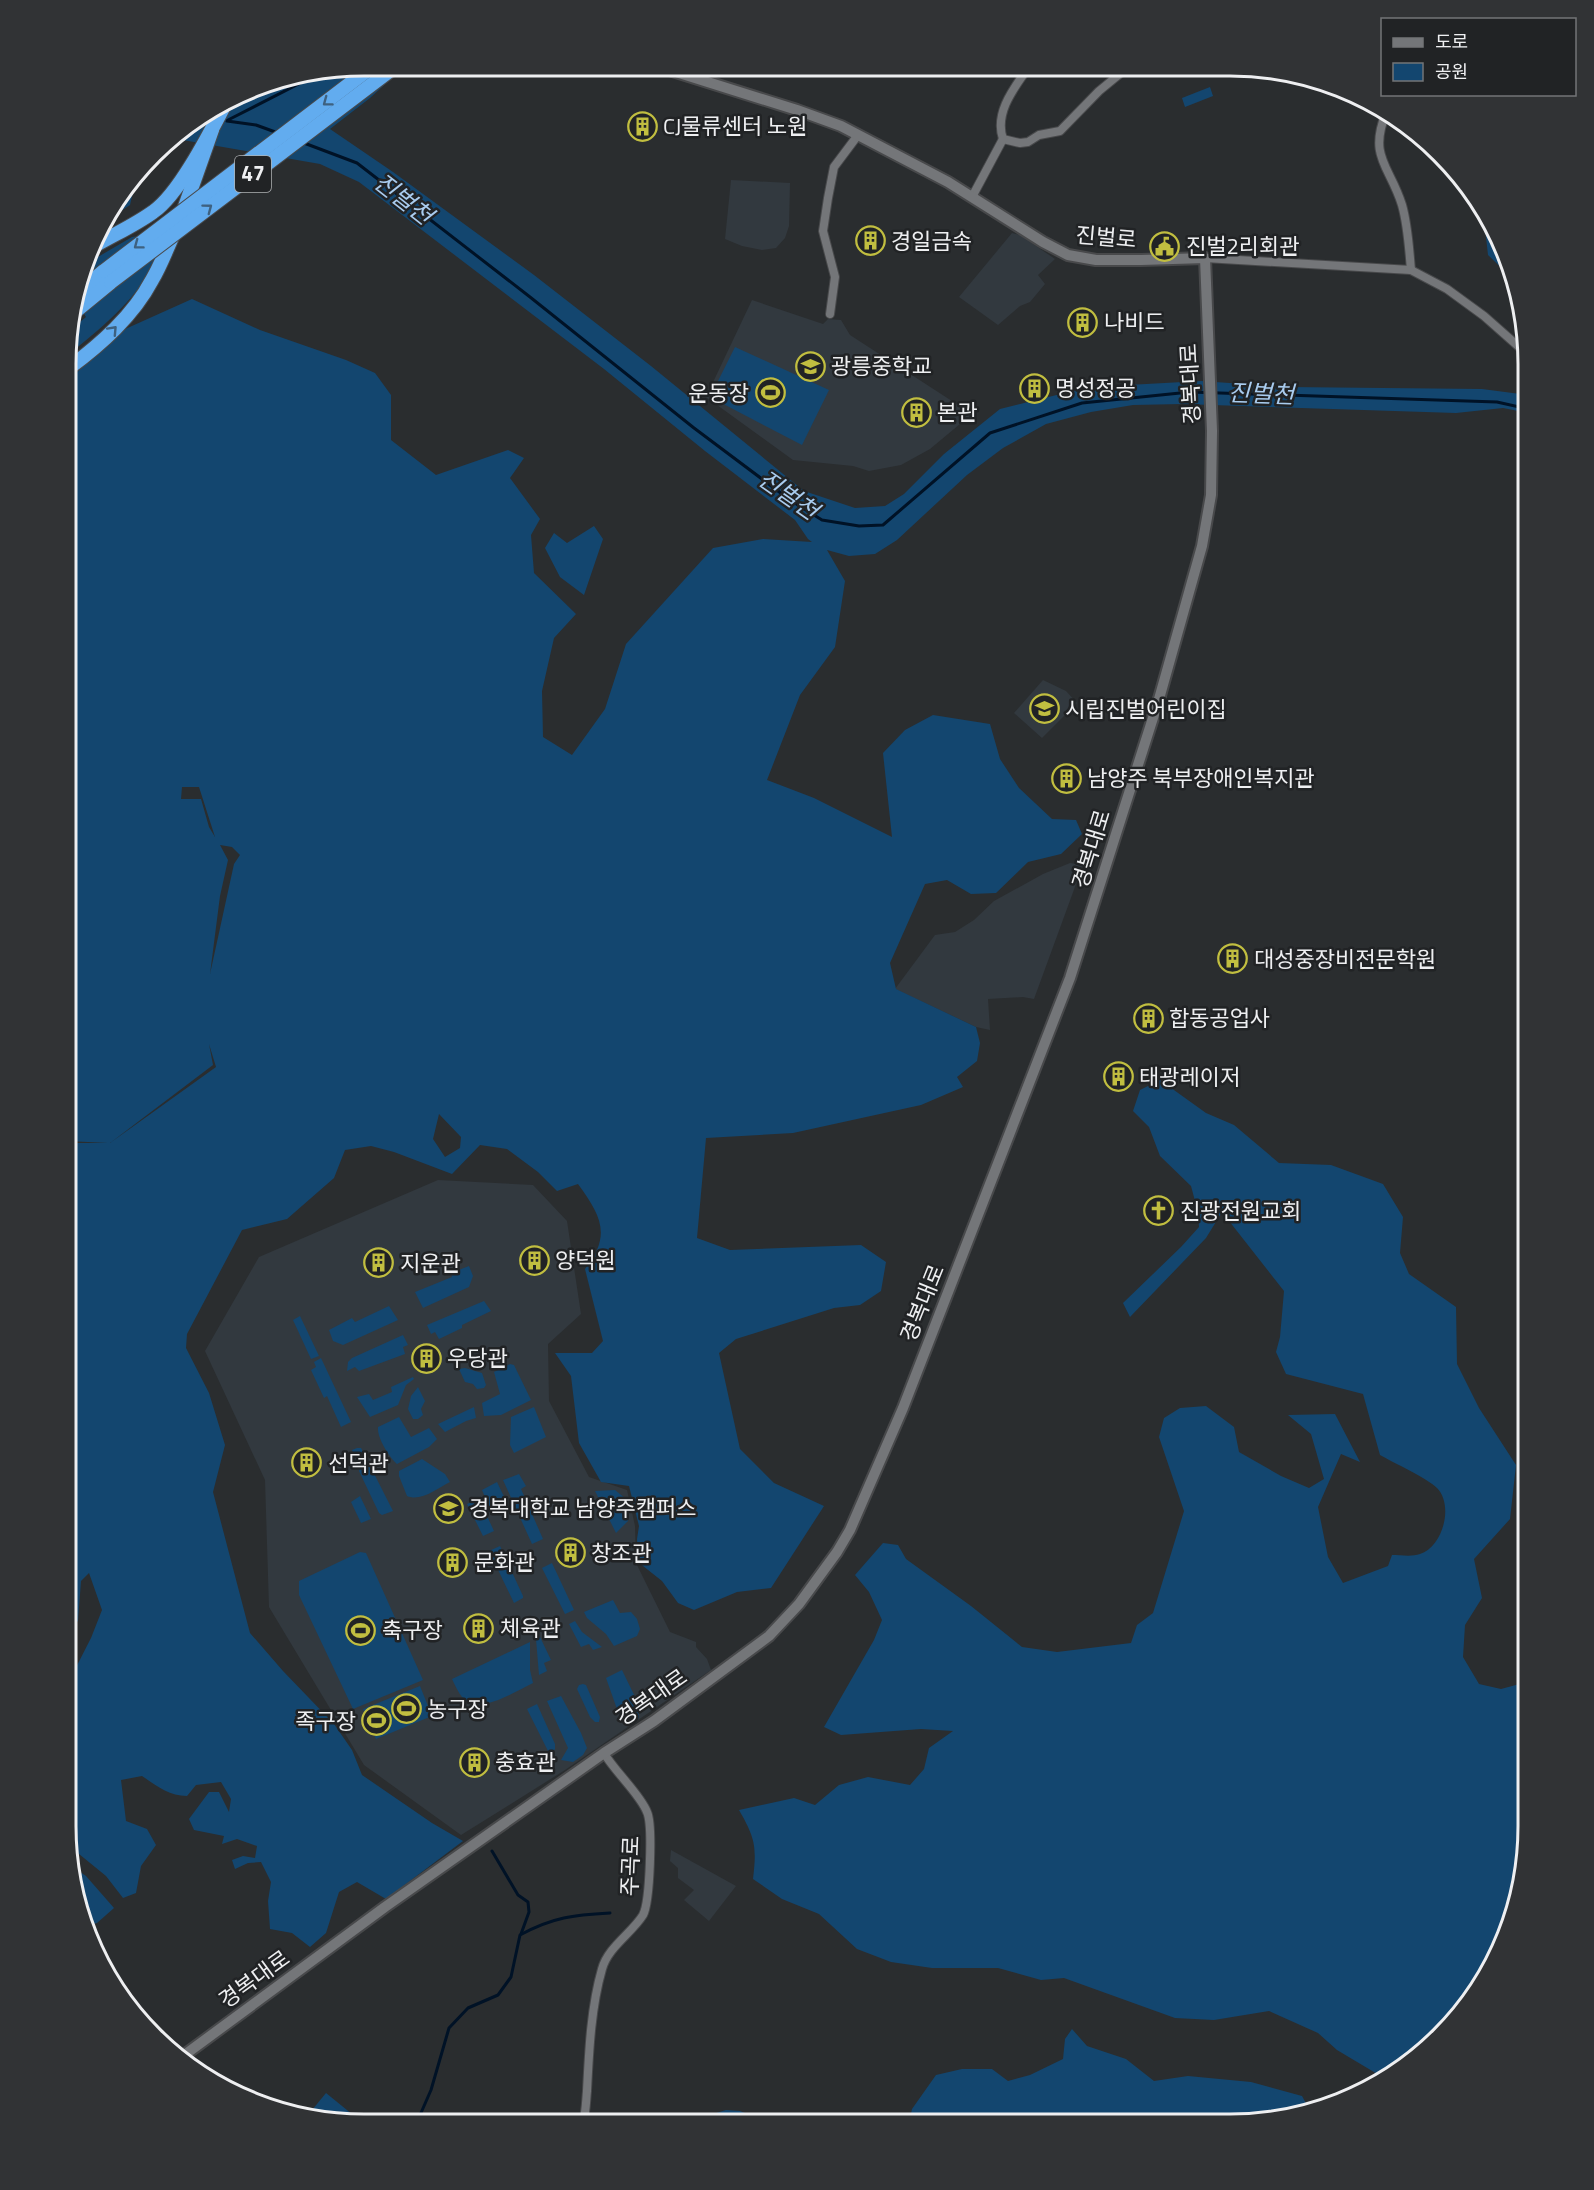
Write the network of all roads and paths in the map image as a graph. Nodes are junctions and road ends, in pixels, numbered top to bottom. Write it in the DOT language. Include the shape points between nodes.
graph roads {
  1 [pos="360,76"];
  2 [pos="382,76"];
  3 [pos="689,76"];
  4 [pos="1023,76"];
  5 [pos="1117,76"];
  6 [pos="219,116"];
  7 [pos="1383,121"];
  8 [pos="212,130"];
  9 [pos="858,135"];
  10 [pos="1004,139"];
  11 [pos="972,196"];
  12 [pos="105,240"];
  13 [pos="1205,258"];
  14 [pos="1411,270"];
  15 [pos="107,276"];
  16 [pos="87,287"];
  17 [pos="83,302"];
  18 [pos="830,314"];
  19 [pos="1517,345"];
  20 [pos="76,363"];
  21 [pos="604,1753"];
  22 [pos="188,2053"];
  23 [pos="584,2114"];
  1 -- 15 [label="highway, 47, one-way, bridge"];
  15 -- 2 [label="highway, 47, one-way, bridge"];
  3 -- 9 [label="street, 진벌로" via="797,110"];
  4 -- 10 [label="street" via="1003,109 1000,130"];
  5 -- 10 [label="street" via="1060,131 1039,135 1028,142"];
  6 -- 8 [label="highway"];
  7 -- 14 [label="street" via="1377,147 1407,225"];
  8 -- 12 [label="highway" via="169,198"];
  20 -- 8 [label="highway, one-way" via="98,346 137,304 153,280 185,208"];
  9 -- 11 [label="street, 진벌로"];
  9 -- 18 [label="street" via="834,167 828,198 823,231 835,277"];
  10 -- 11 [label="street"];
  11 -- 13 [label="street, 진벌로" via="1056,250 1080,258"];
  13 -- 14 [label="street, 진벌로"];
  13 -- 21 [label="street, 경복대로" via="1212,485 1202,546 1159,699 1070,978 903,1407 850,1530 785,1621 654,1721"];
  14 -- 19 [label="street, 진벌로" via="1447,289"];
  15 -- 16 [label="highway, 47"];
  15 -- 17 [label="highway, 47"];
  21 -- 22 [label="street, 경복대로"];
  21 -- 23 [label="street, 주곡로" via="647,1810 649,1888 648,1905 642,1916 601,1970"];
}
